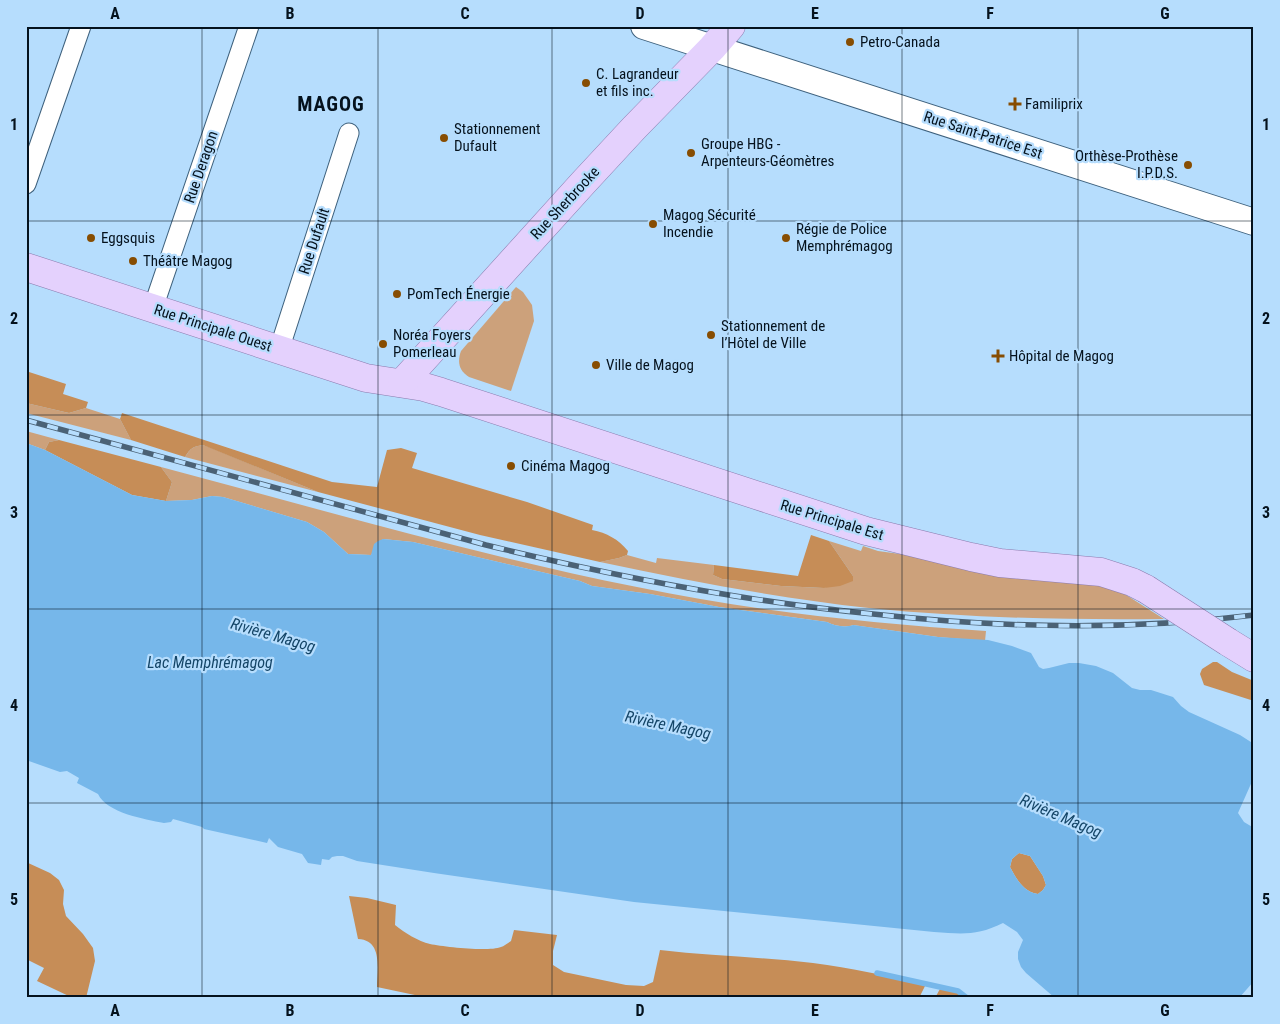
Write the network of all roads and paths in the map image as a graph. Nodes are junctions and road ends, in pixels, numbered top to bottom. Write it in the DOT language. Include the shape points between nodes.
graph roads {
  1 [pos="81,26"];
  2 [pos="249,26"];
  3 [pos="644,26"];
  4 [pos="732,26"];
  5 [pos="712,48"];
  6 [pos="349,132"];
  7 [pos="26,184"];
  8 [pos="1254,222"];
  9 [pos="26,266"];
  10 [pos="153,308"];
  11 [pos="279,350"];
  12 [pos="402,384"];
  13 [pos="1254,658"];
  1 -- 7 [label="street"];
  2 -- 10 [label="street, Rue Deragon"];
  3 -- 5 [label="street, Rue Saint-Patrice Est"];
  4 -- 5 [label="main road, Rue Sherbrooke"];
  5 -- 8 [label="street, Rue Saint-Patrice Est"];
  5 -- 12 [label="main road, Rue Sherbrooke" via="583,183"];
  6 -- 11 [label="street, Rue Dufault"];
  9 -- 10 [label="main road, Rue Principale Ouest"];
  10 -- 11 [label="main road, Rue Principale Ouest"];
  11 -- 12 [label="main road, Rue Principale Ouest" via="366,378"];
  12 -- 13 [label="main road, Rue Principale Est, bridge" via="463,399 875,534 1000,563 1101,572 1146,589"];
}
